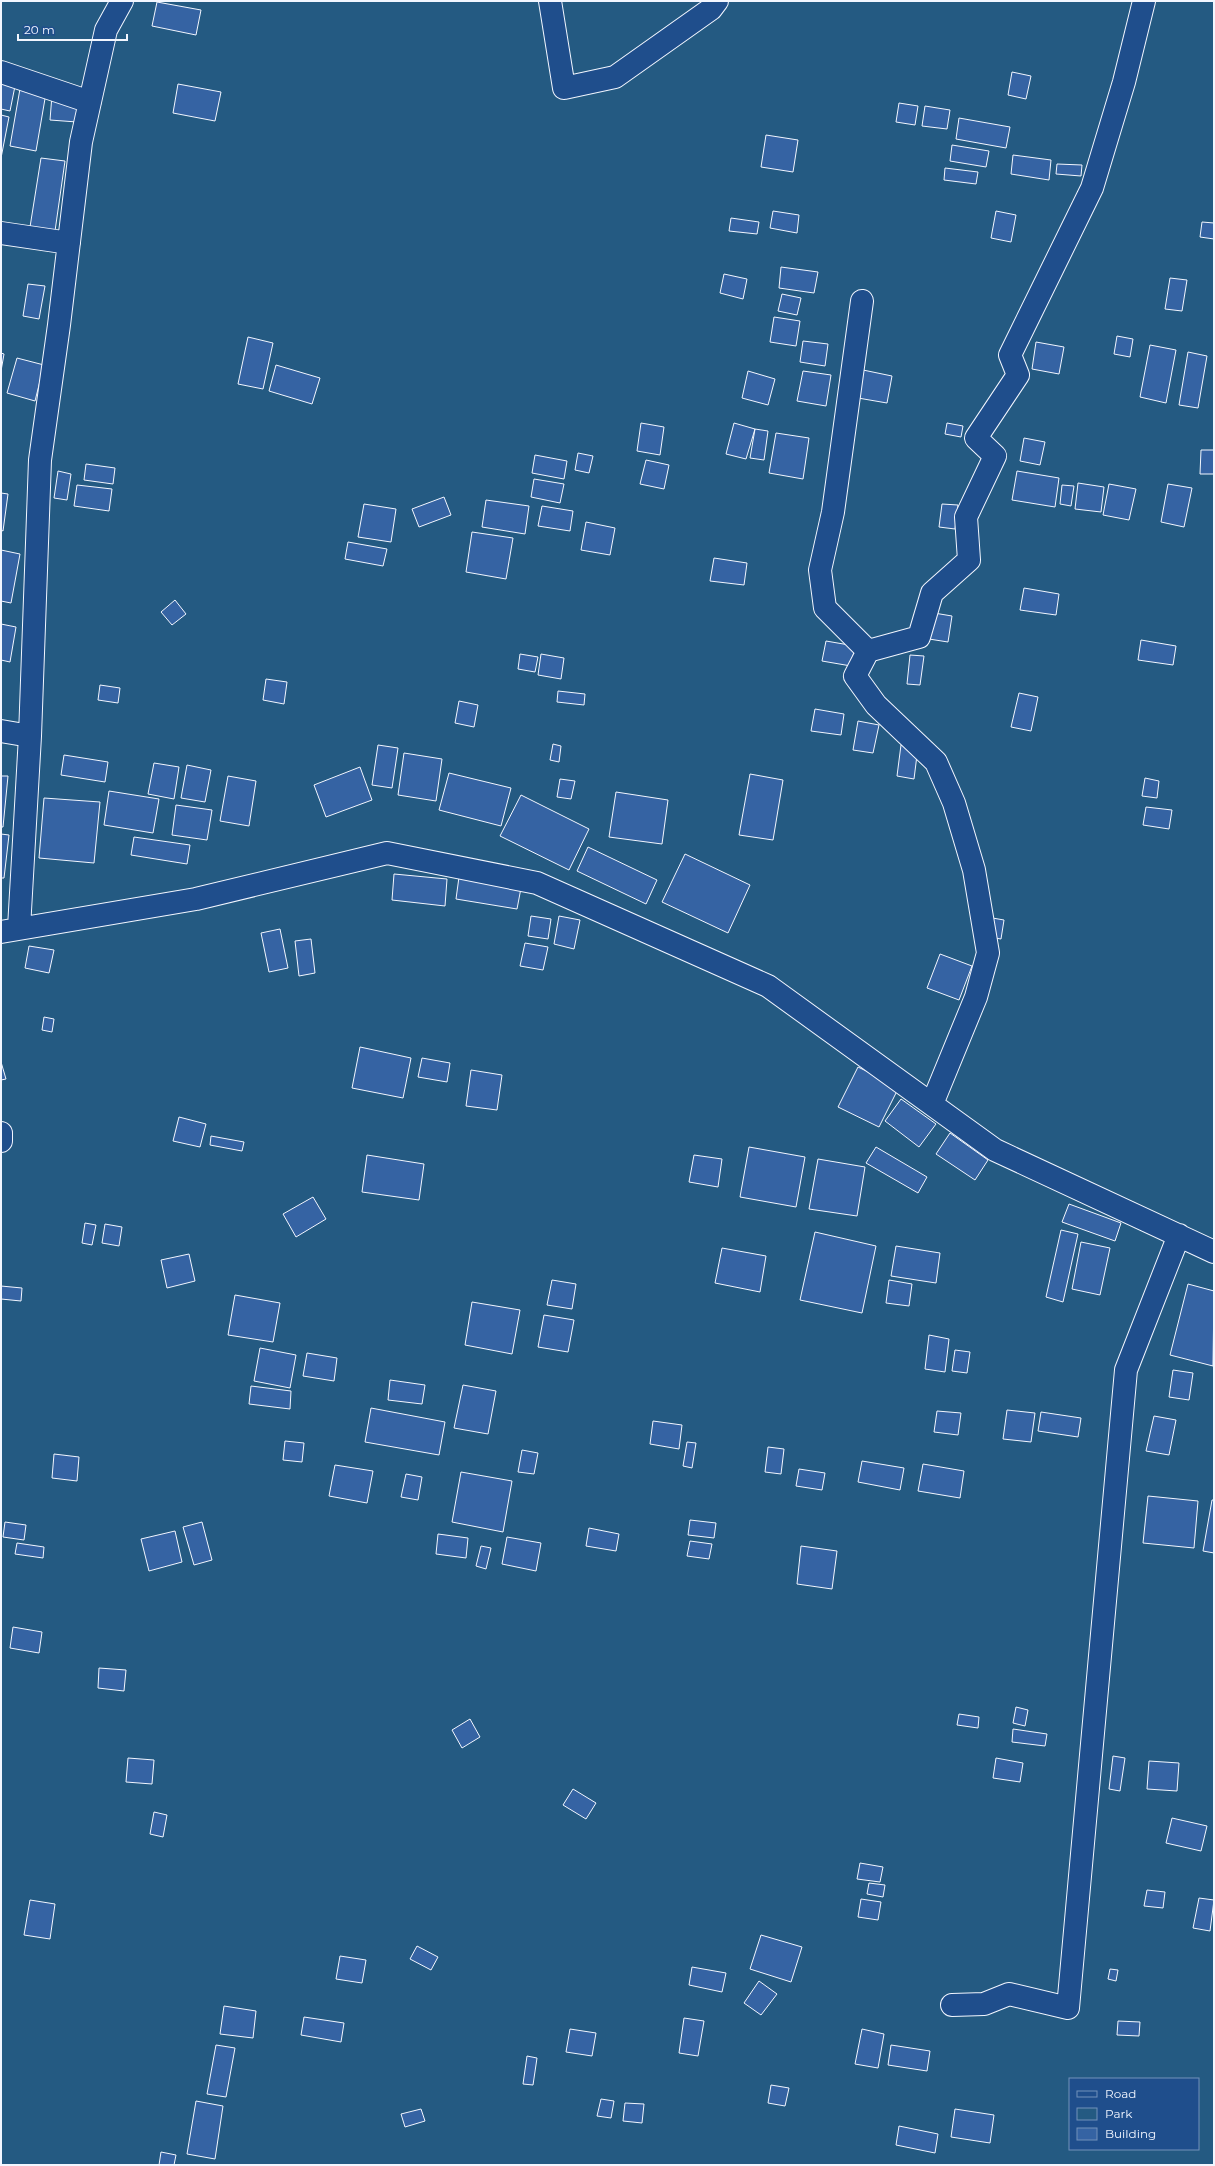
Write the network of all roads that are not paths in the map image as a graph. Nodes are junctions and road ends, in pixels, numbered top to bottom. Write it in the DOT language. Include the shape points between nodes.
graph roads {
  1 [pos="122,1"];
  2 [pos="550,1"];
  3 [pos="717,1"];
  4 [pos="1144,1"];
  5 [pos="1,72"];
  6 [pos="90,102"];
  7 [pos="1,233"];
  8 [pos="69,243"];
  9 [pos="862,301"];
  10 [pos="868,651"];
  11 [pos="1,731"];
  12 [pos="30,736"];
  13 [pos="10,930"];
  14 [pos="932,1104"];
  15 [pos="1,1132"];
  16 [pos="1,1141"];
  17 [pos="1179,1235"];
  18 [pos="1214,1252"];
  19 [pos="952,2005"];
  1 -- 6 [label="street" via="106,30"];
  2 -- 3 [label="street" via="564,88 615,77 711,9"];
  4 -- 10 [label="street" via="1124,82 1092,188 1010,355 1018,375 976,438 995,456 966,517 969,560 932,594 919,637"];
  5 -- 6 [label="street"];
  6 -- 8 [label="street" via="81,142"];
  7 -- 8 [label="street"];
  8 -- 12 [label="street" via="40,460"];
  9 -- 10 [label="street" via="833,512 820,570 825,608"];
  10 -- 14 [label="street" via="855,676 876,705 936,762 954,803 974,870 988,953 976,997"];
  11 -- 12 [label="street"];
  12 -- 13 [label="street"];
  13 -- 14 [label="street" via="196,899 387,853 536,883 768,986"];
  14 -- 17 [label="street" via="995,1150"];
  15 -- 16 [label="street"];
  17 -- 18 [label="street"];
  17 -- 19 [label="street" via="1126,1370 1068,2008 1008,1994 984,2004"];
}
